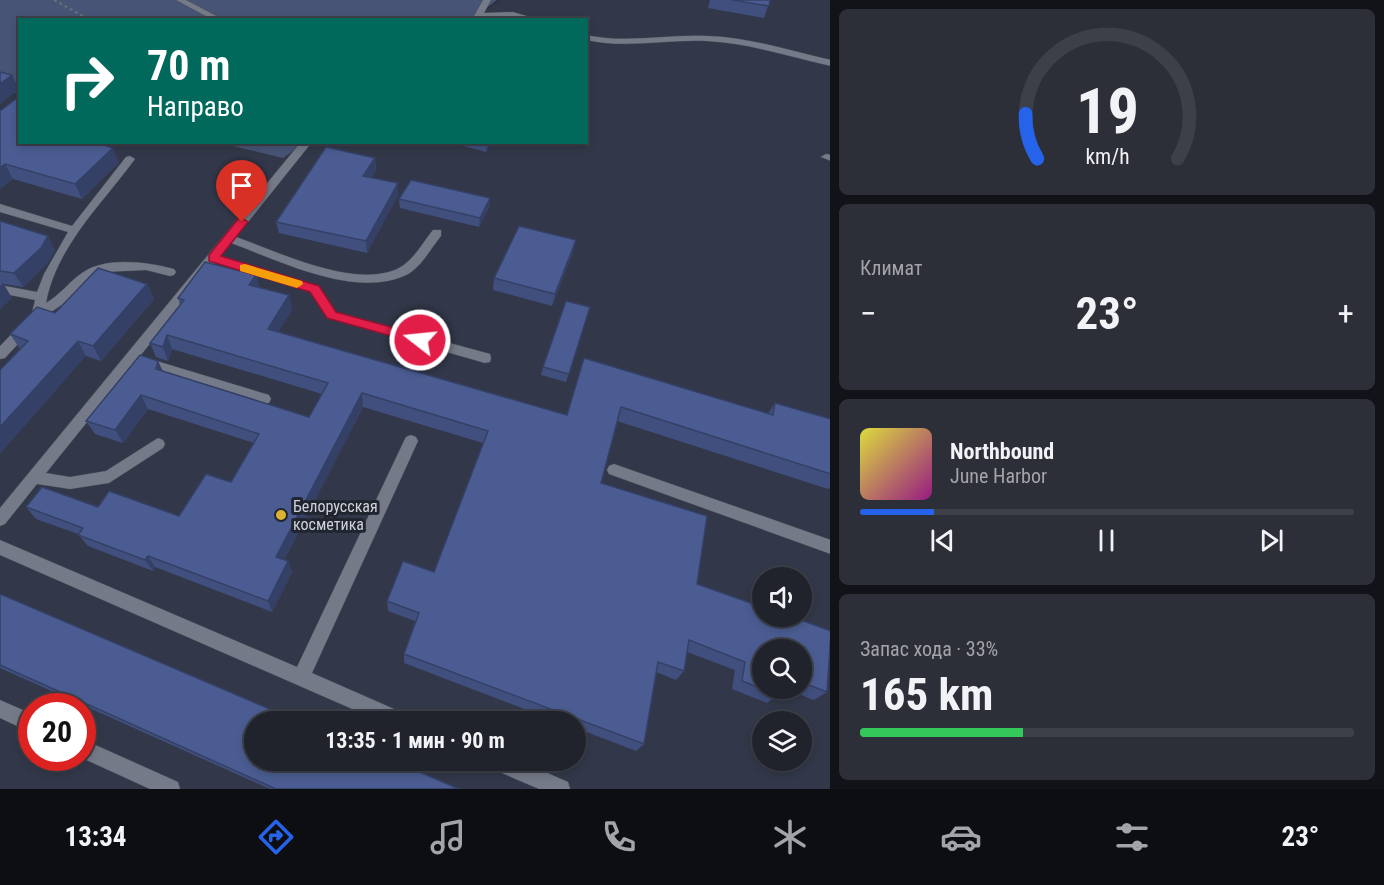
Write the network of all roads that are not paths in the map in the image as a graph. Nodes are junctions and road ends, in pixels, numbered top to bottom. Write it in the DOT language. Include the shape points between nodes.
graph roads {
  1 [pos="180,0"];
  2 [pos="487,0"];
  3 [pos="216,18"];
  4 [pos="476,18"];
  5 [pos="524,18"];
  6 [pos="588,38"];
  7 [pos="830,63"];
  8 [pos="305,144"];
  9 [pos="130,159"];
  10 [pos="0,208"];
  11 [pos="74,230"];
  12 [pos="437,233"];
  13 [pos="229,238"];
  14 [pos="213,258"];
  15 [pos="170,272"];
  16 [pos="0,289"];
  17 [pos="40,297"];
  18 [pos="39,315"];
  19 [pos="0,354"];
  20 [pos="132,357"];
  21 [pos="485,358"];
  22 [pos="264,399"];
  23 [pos="411,441"];
  24 [pos="158,444"];
  25 [pos="614,471"];
  26 [pos="34,477"];
  27 [pos="0,519"];
  28 [pos="0,547"];
  29 [pos="830,547"];
  30 [pos="301,677"];
  31 [pos="379,711"];
  32 [pos="1,712"];
  33 [pos="18,719"];
  34 [pos="96,754"];
  35 [pos="520,771"];
  36 [pos="171,789"];
  37 [pos="561,789"];
  1 -- 3 [label="lane"];
  2 -- 4 [label="lane"];
  4 -- 5 [label="lane" via="501,14"];
  6 -- 7 [label="lane" via="643,43 694,38"];
  8 -- 13 [label="lane"];
  9 -- 11 [label="lane"];
  10 -- 11 [label="lane"];
  11 -- 17 [label="lane"];
  12 -- 13 [label="lane" via="405,270 380,280 354,278"];
  13 -- 14 [label="lane"];
  14 -- 20 [label="lane"];
  14 -- 21 [label="lane" via="314,289 332,315"];
  15 -- 18 [label="lane" via="147,266 102,268 87,274 65,297"];
  16 -- 17 [label="lane"];
  17 -- 18 [label="lane"];
  18 -- 19 [label="lane"];
  20 -- 22 [label="lane"];
  20 -- 26 [label="lane"];
  23 -- 30 [label="lane"];
  24 -- 26 [label="lane" via="109,477 70,483"];
  25 -- 29 [label="lane"];
  26 -- 27 [label="lane"];
  28 -- 30 [label="lane"];
  30 -- 31 [label="lane"];
  32 -- 33 [label="lane"];
  34 -- 36 [label="lane"];
  35 -- 37 [label="lane"];
}
